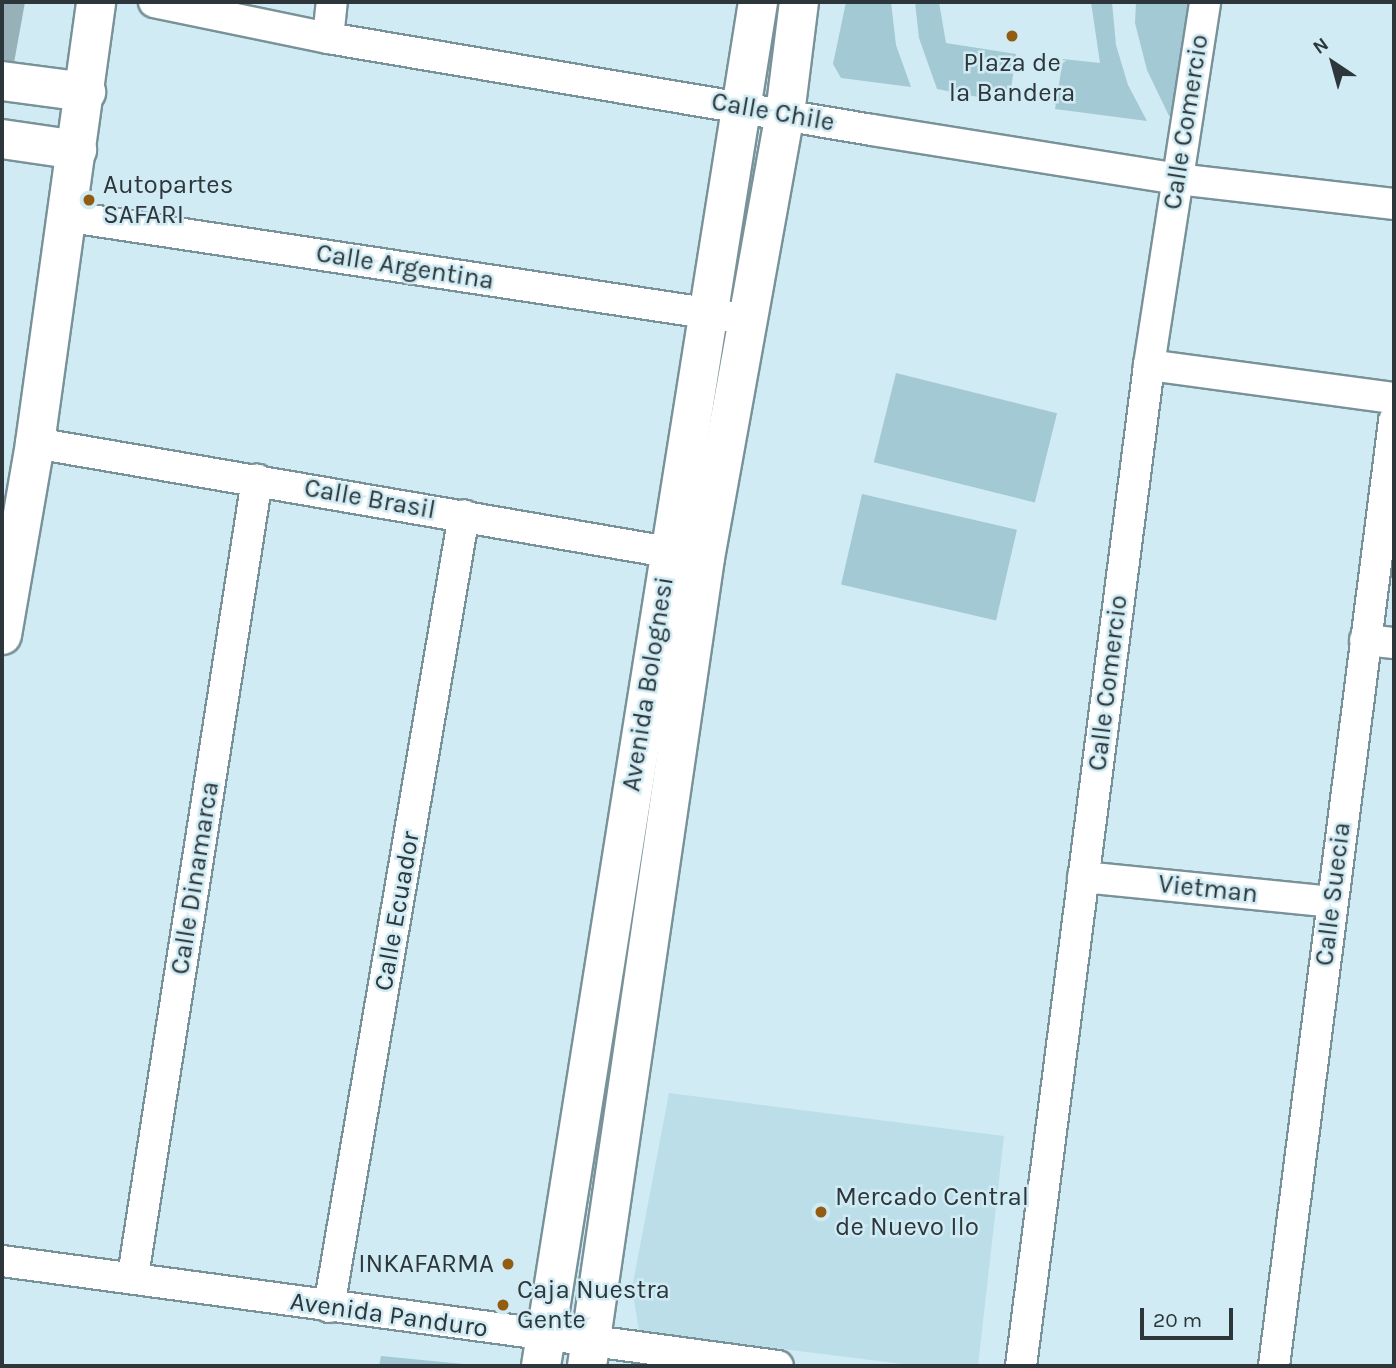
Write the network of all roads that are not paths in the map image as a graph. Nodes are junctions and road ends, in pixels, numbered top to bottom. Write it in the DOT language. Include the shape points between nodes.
graph roads {
  1 [pos="96,2"];
  2 [pos="154,2"];
  3 [pos="332,2"];
  4 [pos="758,2"];
  5 [pos="799,2"];
  6 [pos="1205,2"];
  7 [pos="328,38"];
  8 [pos="2,81"];
  9 [pos="86,92"];
  10 [pos="742,105"];
  11 [pos="785,114"];
  12 [pos="2,139"];
  13 [pos="77,150"];
  14 [pos="1178,179"];
  15 [pos="1394,204"];
  16 [pos="64,216"];
  17 [pos="707,313"];
  18 [pos="746,319"];
  19 [pos="1149,365"];
  20 [pos="1394,397"];
  21 [pos="1394,421"];
  22 [pos="35,443"];
  23 [pos="257,480"];
  24 [pos="464,515"];
  25 [pos="687,555"];
  26 [pos="2,635"];
  27 [pos="1365,640"];
  28 [pos="1394,643"];
  29 [pos="1083,877"];
  30 [pos="1332,902"];
  31 [pos="2,1261"];
  32 [pos="133,1276"];
  33 [pos="329,1307"];
  34 [pos="544,1352"];
  35 [pos="588,1354"];
  36 [pos="778,1366"];
  37 [pos="1021,1366"];
  38 [pos="1274,1366"];
  1 -- 9 [label="street"];
  2 -- 7 [label="street, Calle Chile"];
  3 -- 7 [label="street"];
  4 -- 10 [label="street, Avenida Bolognesi"];
  5 -- 11 [label="street, Avenida Bolognesi"];
  6 -- 14 [label="street, Calle Comercio"];
  7 -- 10 [label="street, Calle Chile"];
  8 -- 9 [label="street"];
  9 -- 13 [label="street"];
  10 -- 11 [label="street, Calle Chile"];
  10 -- 17 [label="street, Avenida Bolognesi"];
  11 -- 14 [label="street, Calle Chile"];
  11 -- 18 [label="street, Avenida Bolognesi"];
  12 -- 13 [label="street"];
  13 -- 16 [label="street"];
  14 -- 15 [label="street, Calle Chile"];
  14 -- 19 [label="street, Calle Comercio"];
  16 -- 17 [label="street, Calle Argentina"];
  16 -- 22 [label="street"];
  17 -- 18 [label="street, Calle Argentina"];
  17 -- 25 [label="street, Avenida Bolognesi"];
  18 -- 25 [label="street, Avenida Bolognesi"];
  19 -- 20 [label="street"];
  19 -- 29 [label="street, Calle Comercio"];
  21 -- 27 [label="street, Calle Suecia"];
  22 -- 23 [label="street, Calle Brasil"];
  22 -- 26 [label="street"];
  23 -- 24 [label="street, Calle Brasil"];
  23 -- 32 [label="street, Calle Dinamarca"];
  24 -- 25 [label="street, Calle Brasil"];
  24 -- 33 [label="street, Calle Ecuador"];
  25 -- 34 [label="street, Avenida Bolognesi"];
  25 -- 35 [label="street, Avenida Bolognesi"];
  27 -- 28 [label="street"];
  27 -- 30 [label="street, Calle Suecia"];
  29 -- 30 [label="street, Vietman"];
  29 -- 37 [label="street, Calle Comercio"];
  30 -- 38 [label="street, Calle Suecia"];
  31 -- 32 [label="street, Avenida Panduro"];
  32 -- 33 [label="street, Avenida Panduro"];
  33 -- 34 [label="street, Avenida Panduro"];
  34 -- 35 [label="street, Avenida Panduro"];
  35 -- 36 [label="street, Avenida Panduro"];
}
